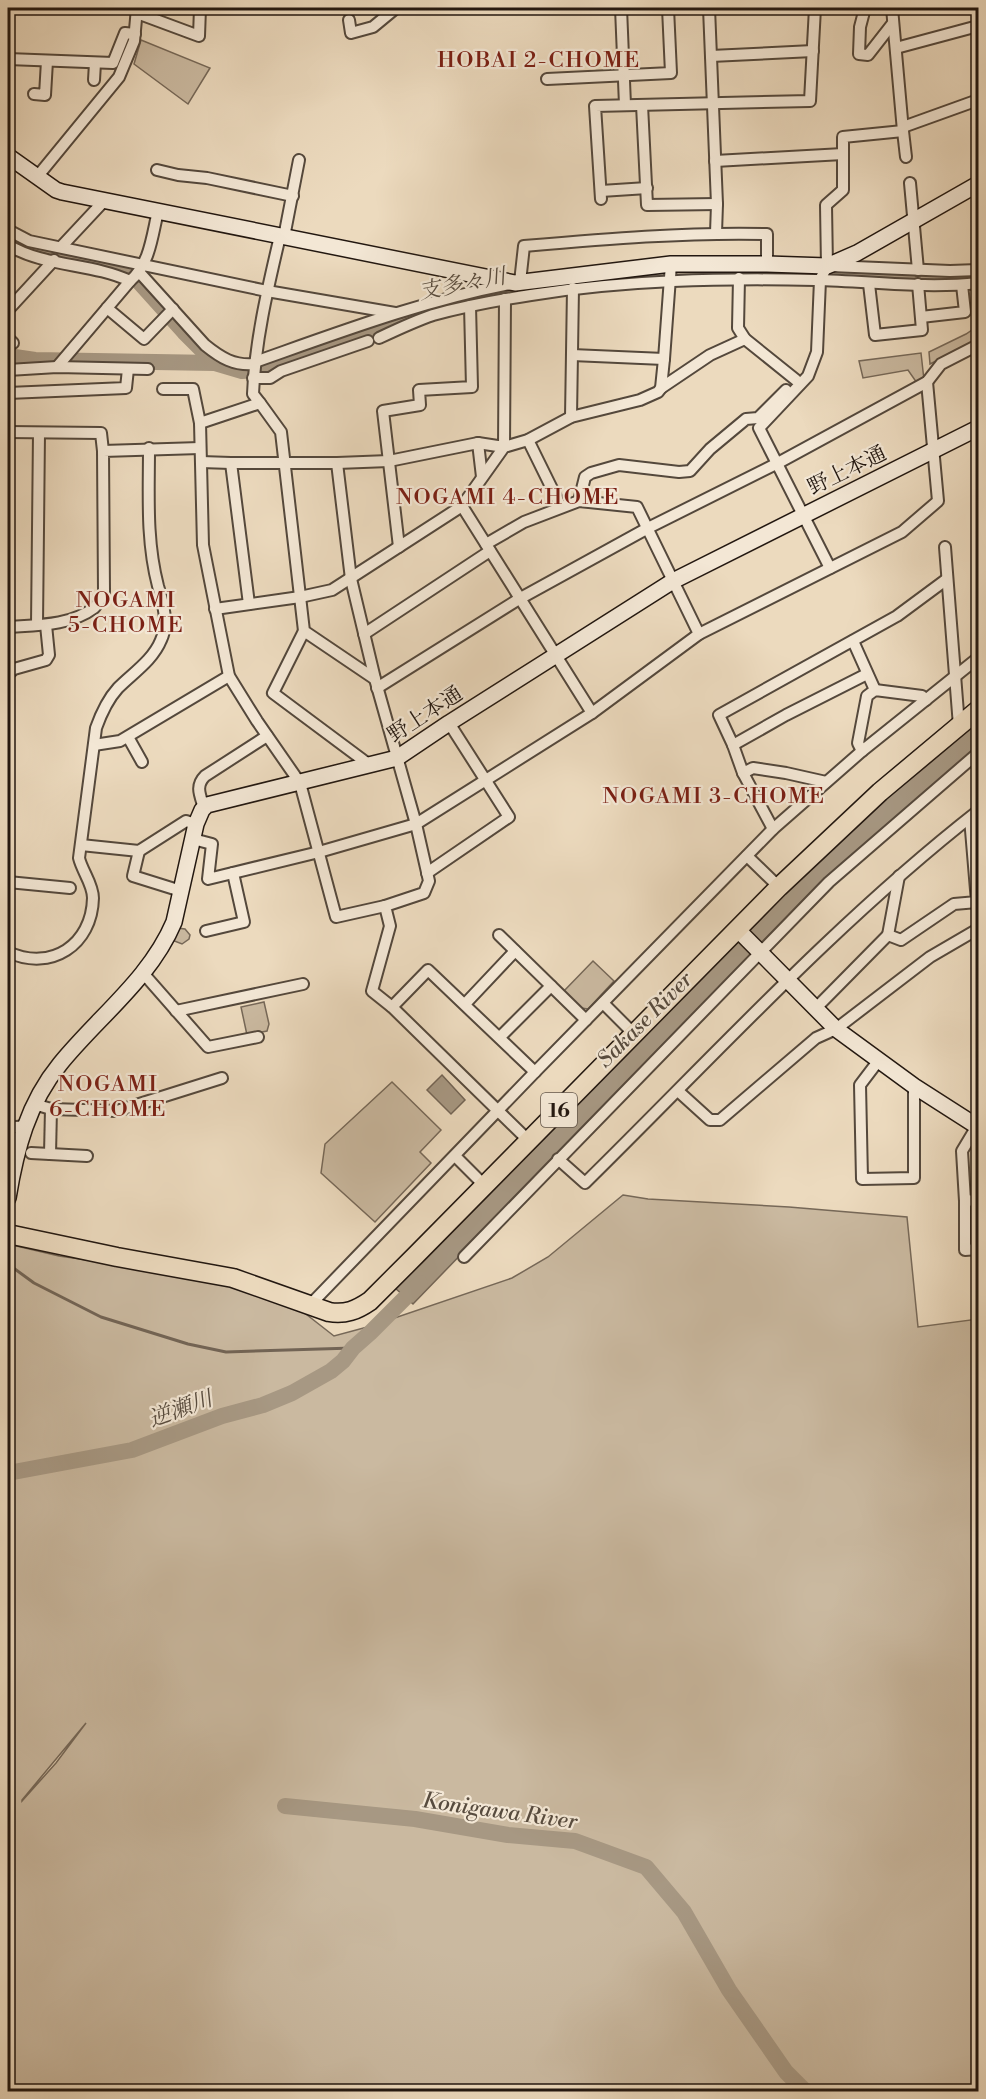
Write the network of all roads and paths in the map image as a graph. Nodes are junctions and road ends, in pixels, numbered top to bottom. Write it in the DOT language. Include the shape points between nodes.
graph roads {
  1 [pos="200,8"];
  2 [pos="396,8"];
  3 [pos="621,8"];
  4 [pos="668,8"];
  5 [pos="711,8"];
  6 [pos="815,8"];
  7 [pos="865,8"];
  8 [pos="892,8"];
  9 [pos="137,10"];
  10 [pos="349,20"];
  11 [pos="893,23"];
  12 [pos="978,26"];
  13 [pos="135,34"];
  14 [pos="896,48"];
  15 [pos="813,51"];
  16 [pos="711,56"];
  17 [pos="8,59"];
  18 [pos="47,60"];
  19 [pos="95,63"];
  20 [pos="624,74"];
  21 [pos="547,79"];
  22 [pos="94,80"];
  23 [pos="34,94"];
  24 [pos="978,100"];
  25 [pos="626,105"];
  26 [pos="642,105"];
  27 [pos="713,105"];
  28 [pos="903,129"];
  29 [pos="843,154"];
  30 [pos="8,156"];
  31 [pos="906,157"];
  32 [pos="299,160"];
  33 [pos="716,161"];
  34 [pos="157,170"];
  35 [pos="37,177"];
  36 [pos="910,183"];
  37 [pos="978,184"];
  38 [pos="646,188"];
  39 [pos="293,195"];
  40 [pos="104,201"];
  41 [pos="717,204"];
  42 [pos="158,211"];
  43 [pos="913,222"];
  44 [pos="8,230"];
  45 [pos="716,233"];
  46 [pos="282,236"];
  47 [pos="8,245"];
  48 [pos="61,247"];
  49 [pos="54,260"];
  50 [pos="767,264"];
  51 [pos="142,269"];
  52 [pos="918,270"];
  53 [pos="978,270"];
  54 [pos="670,273"];
  55 [pos="823,274"];
  56 [pos="739,278"];
  57 [pos="130,281"];
  58 [pos="518,282"];
  59 [pos="978,283"];
  60 [pos="869,284"];
  61 [pos="918,284"];
  62 [pos="962,285"];
  63 [pos="573,288"];
  64 [pos="267,291"];
  65 [pos="505,299"];
  66 [pos="470,306"];
  67 [pos="107,308"];
  68 [pos="173,309"];
  69 [pos="8,310"];
  70 [pos="395,313"];
  71 [pos="921,317"];
  72 [pos="745,339"];
  73 [pos="978,345"];
  74 [pos="572,355"];
  75 [pos="664,359"];
  76 [pos="57,367"];
  77 [pos="128,369"];
  78 [pos="148,369"];
  79 [pos="8,370"];
  80 [pos="254,370"];
  81 [pos="808,376"];
  82 [pos="796,380"];
  83 [pos="927,382"];
  84 [pos="661,388"];
  85 [pos="163,389"];
  86 [pos="8,393"];
  87 [pos="260,403"];
  88 [pos="571,417"];
  89 [pos="200,423"];
  90 [pos="978,428"];
  91 [pos="8,432"];
  92 [pos="39,433"];
  93 [pos="528,440"];
  94 [pos="478,443"];
  95 [pos="504,447"];
  96 [pos="149,448"];
  97 [pos="200,448"];
  98 [pos="934,450"];
  99 [pos="103,451"];
  100 [pos="389,461"];
  101 [pos="201,462"];
  102 [pos="284,462"];
  103 [pos="231,463"];
  104 [pos="337,463"];
  105 [pos="778,463"];
  106 [pos="482,477"];
  107 [pos="579,501"];
  108 [pos="462,506"];
  109 [pos="561,507"];
  110 [pos="803,515"];
  111 [pos="648,528"];
  112 [pos="399,547"];
  113 [pos="945,547"];
  114 [pos="488,548"];
  115 [pos="830,568"];
  116 [pos="351,579"];
  117 [pos="947,579"];
  118 [pos="674,581"];
  119 [pos="300,597"];
  120 [pos="519,599"];
  121 [pos="249,604"];
  122 [pos="216,609"];
  123 [pos="42,625"];
  124 [pos="8,627"];
  125 [pos="304,631"];
  126 [pos="364,634"];
  127 [pos="699,634"];
  128 [pos="853,641"];
  129 [pos="555,656"];
  130 [pos="978,658"];
  131 [pos="8,674"];
  132 [pos="867,674"];
  133 [pos="229,676"];
  134 [pos="956,676"];
  135 [pos="376,683"];
  136 [pos="875,690"];
  137 [pos="926,700"];
  138 [pos="978,710"];
  139 [pos="592,713"];
  140 [pos="449,723"];
  141 [pos="959,726"];
  142 [pos="128,736"];
  143 [pos="267,736"];
  144 [pos="94,745"];
  145 [pos="733,745"];
  146 [pos="862,751"];
  147 [pos="978,753"];
  148 [pos="397,758"];
  149 [pos="142,762"];
  150 [pos="371,766"];
  151 [pos="743,773"];
  152 [pos="485,780"];
  153 [pos="826,782"];
  154 [pos="300,783"];
  155 [pos="204,808"];
  156 [pos="974,815"];
  157 [pos="416,824"];
  158 [pos="773,829"];
  159 [pos="195,832"];
  160 [pos="81,845"];
  161 [pos="139,851"];
  162 [pos="319,852"];
  163 [pos="747,856"];
  164 [pos="232,873"];
  165 [pos="427,873"];
  166 [pos="899,876"];
  167 [pos="8,882"];
  168 [pos="977,883"];
  169 [pos="779,887"];
  170 [pos="70,888"];
  171 [pos="181,891"];
  172 [pos="385,906"];
  173 [pos="737,929"];
  174 [pos="978,929"];
  175 [pos="206,931"];
  176 [pos="499,935"];
  177 [pos="888,935"];
  178 [pos="514,951"];
  179 [pos="8,952"];
  180 [pos="761,952"];
  181 [pos="143,973"];
  182 [pos="788,981"];
  183 [pos="303,984"];
  184 [pos="551,986"];
  185 [pos="603,1003"];
  186 [pos="465,1004"];
  187 [pos="392,1007"];
  188 [pos="816,1008"];
  189 [pos="176,1011"];
  190 [pos="586,1020"];
  191 [pos="836,1029"];
  192 [pos="634,1034"];
  193 [pos="258,1037"];
  194 [pos="500,1037"];
  195 [pos="879,1060"];
  196 [pos="535,1072"];
  197 [pos="222,1078"];
  198 [pos="914,1086"];
  199 [pos="678,1091"];
  200 [pos="34,1104"];
  201 [pos="51,1109"];
  202 [pos="497,1112"];
  203 [pos="25,1126"];
  204 [pos="978,1126"];
  205 [pos="8,1128"];
  206 [pos="529,1141"];
  207 [pos="31,1154"];
  208 [pos="50,1154"];
  209 [pos="87,1156"];
  210 [pos="455,1156"];
  211 [pos="558,1159"];
  212 [pos="485,1186"];
  213 [pos="8,1198"];
  214 [pos="978,1200"];
  215 [pos="965,1201"];
  216 [pos="8,1234"];
  217 [pos="978,1250"];
  218 [pos="464,1257"];
  219 [pos="310,1305"];
  1 -- 9 [label="street" via="199,36"];
  2 -- 10 [label="street" via="373,27 351,33"];
  3 -- 20 [label="street"];
  4 -- 20 [label="street" via="671,73"];
  5 -- 16 [label="street"];
  6 -- 15 [label="street"];
  7 -- 11 [label="street" via="859,54 868,55"];
  8 -- 11 [label="street"];
  9 -- 13 [label="street"];
  11 -- 14 [label="street"];
  12 -- 14 [label="street"];
  13 -- 19 [label="street" via="125,33 113,63"];
  13 -- 35 [label="street" via="119,77"];
  14 -- 28 [label="street"];
  15 -- 16 [label="street"];
  15 -- 27 [label="street" via="810,101"];
  16 -- 27 [label="street"];
  17 -- 18 [label="street"];
  18 -- 19 [label="street"];
  18 -- 23 [label="street" via="45,94"];
  19 -- 22 [label="street"];
  20 -- 21 [label="street"];
  20 -- 25 [label="street"];
  24 -- 28 [label="street"];
  25 -- 26 [label="street"];
  25 -- 38 [label="street" via="595,106 601,195"];
  26 -- 27 [label="street"];
  26 -- 38 [label="street"];
  27 -- 33 [label="street"];
  28 -- 29 [label="street" via="843,137"];
  28 -- 31 [label="street"];
  29 -- 33 [label="street"];
  29 -- 55 [label="street" via="843,190 826,205"];
  30 -- 35 [label="street"];
  32 -- 39 [label="street"];
  33 -- 41 [label="street"];
  34 -- 39 [label="street"];
  35 -- 40 [label="street" via="58,191"];
  36 -- 43 [label="street"];
  37 -- 43 [label="street"];
  38 -- 41 [label="street" via="647,205"];
  39 -- 46 [label="street"];
  40 -- 42 [label="street"];
  40 -- 48 [label="street"];
  41 -- 45 [label="street"];
  42 -- 46 [label="street"];
  42 -- 51 [label="street"];
  43 -- 52 [label="street"];
  43 -- 55 [label="street"];
  44 -- 48 [label="street" via="29,241"];
  45 -- 50 [label="street" via="767,234"];
  45 -- 58 [label="street" via="524,246"];
  46 -- 58 [label="street"];
  46 -- 64 [label="street"];
  47 -- 49 [label="street" via="25,254"];
  48 -- 51 [label="street"];
  49 -- 57 [label="street"];
  49 -- 69 [label="street"];
  50 -- 54 [label="street"];
  50 -- 55 [label="street"];
  51 -- 57 [label="street"];
  51 -- 64 [label="street"];
  51 -- 68 [label="street"];
  52 -- 53 [label="street"];
  52 -- 55 [label="street"];
  54 -- 56 [label="street"];
  54 -- 58 [label="street"];
  54 -- 63 [label="street"];
  54 -- 75 [label="street"];
  55 -- 56 [label="street"];
  55 -- 60 [label="street"];
  55 -- 81 [label="street" via="817,352"];
  56 -- 72 [label="street" via="738,328"];
  57 -- 67 [label="street"];
  58 -- 70 [label="street" via="465,292"];
  59 -- 62 [label="street"];
  60 -- 61 [label="street"];
  60 -- 71 [label="street" via="875,335 922,330"];
  61 -- 62 [label="street"];
  61 -- 71 [label="street"];
  62 -- 71 [label="street" via="965,312"];
  63 -- 65 [label="street"];
  63 -- 74 [label="street"];
  64 -- 70 [label="street"];
  64 -- 80 [label="street"];
  65 -- 66 [label="street"];
  65 -- 95 [label="street"];
  66 -- 80 [label="street" via="431,316 270,378"];
  66 -- 100 [label="street" via="472,387 419,390 420,405 383,411"];
  67 -- 68 [label="street" via="144,339"];
  67 -- 76 [label="street"];
  68 -- 80 [label="street" via="218,355"];
  70 -- 80 [label="street"];
  72 -- 82 [label="street"];
  72 -- 84 [label="street" via="710,355"];
  73 -- 83 [label="street" via="941,364"];
  74 -- 75 [label="street"];
  74 -- 88 [label="street"];
  75 -- 84 [label="street"];
  76 -- 77 [label="street"];
  76 -- 79 [label="street"];
  77 -- 78 [label="street"];
  77 -- 86 [label="street" via="126,388"];
  80 -- 87 [label="street" via="253,394"];
  81 -- 82 [label="street"];
  81 -- 105 [label="street" via="759,428"];
  82 -- 107 [label="street" via="758,418 746,419 690,471 611,466 585,477"];
  83 -- 98 [label="street"];
  83 -- 105 [label="street"];
  84 -- 88 [label="street" via="640,400"];
  85 -- 89 [label="street" via="193,389"];
  87 -- 89 [label="street"];
  87 -- 102 [label="street" via="281,432"];
  88 -- 93 [label="street"];
  89 -- 97 [label="street"];
  90 -- 98 [label="street, 野上本通"];
  91 -- 92 [label="street"];
  92 -- 99 [label="street" via="101,433"];
  92 -- 123 [label="street"];
  93 -- 95 [label="street"];
  93 -- 109 [label="street"];
  94 -- 95 [label="street"];
  94 -- 100 [label="street"];
  94 -- 106 [label="street"];
  95 -- 106 [label="street"];
  96 -- 97 [label="street"];
  96 -- 99 [label="street"];
  96 -- 144 [label="street" via="149,539 163,603 164,631 151,656 117,689 102,712"];
  97 -- 101 [label="street"];
  98 -- 110 [label="street, 野上本通"];
  98 -- 115 [label="street" via="938,501 902,532"];
  99 -- 123 [label="street" via="104,592 95,607 70,619"];
  100 -- 104 [label="street"];
  100 -- 112 [label="street"];
  101 -- 103 [label="street"];
  101 -- 122 [label="street" via="203,545"];
  102 -- 103 [label="street"];
  102 -- 104 [label="street"];
  102 -- 119 [label="street"];
  103 -- 121 [label="street"];
  104 -- 116 [label="street"];
  105 -- 110 [label="street"];
  105 -- 111 [label="street"];
  106 -- 108 [label="street"];
  107 -- 109 [label="street"];
  107 -- 111 [label="street" via="637,507"];
  108 -- 112 [label="street"];
  108 -- 114 [label="street"];
  109 -- 114 [label="street" via="524,522"];
  110 -- 115 [label="street"];
  110 -- 118 [label="street, 野上本通"];
  111 -- 118 [label="street"];
  111 -- 120 [label="street"];
  112 -- 116 [label="street"];
  113 -- 117 [label="street"];
  114 -- 120 [label="street"];
  114 -- 126 [label="street"];
  115 -- 127 [label="street"];
  116 -- 119 [label="street" via="332,590"];
  116 -- 126 [label="street"];
  117 -- 128 [label="street" via="897,616"];
  117 -- 134 [label="street"];
  118 -- 127 [label="street"];
  118 -- 129 [label="street, 野上本通"];
  119 -- 121 [label="street"];
  119 -- 125 [label="street"];
  120 -- 129 [label="street"];
  120 -- 135 [label="street"];
  121 -- 122 [label="street"];
  122 -- 133 [label="street"];
  123 -- 124 [label="street"];
  123 -- 131 [label="street" via="49,656"];
  125 -- 135 [label="street"];
  125 -- 150 [label="street" via="273,693"];
  126 -- 135 [label="street"];
  127 -- 139 [label="street"];
  128 -- 132 [label="street"];
  128 -- 145 [label="street" via="719,715"];
  129 -- 139 [label="street"];
  129 -- 140 [label="street, 野上本通"];
  130 -- 134 [label="street"];
  132 -- 136 [label="street"];
  132 -- 145 [label="street"];
  133 -- 142 [label="street"];
  133 -- 143 [label="street"];
  134 -- 137 [label="street"];
  134 -- 141 [label="street"];
  135 -- 148 [label="street"];
  136 -- 137 [label="street" via="922,696"];
  136 -- 146 [label="street" via="865,698 858,743"];
  137 -- 146 [label="street"];
  138 -- 141 [label="main road, 16"];
  139 -- 152 [label="street"];
  140 -- 148 [label="street, 野上本通"];
  140 -- 152 [label="street"];
  141 -- 169 [label="main road, 16" via="858,812"];
  142 -- 144 [label="street"];
  142 -- 149 [label="street"];
  143 -- 154 [label="street"];
  143 -- 155 [label="street" via="200,781"];
  144 -- 160 [label="street"];
  145 -- 151 [label="street"];
  146 -- 153 [label="street"];
  147 -- 180 [label="street" via="829,882"];
  148 -- 150 [label="street, 野上本通"];
  148 -- 157 [label="street"];
  150 -- 154 [label="street, 野上本通"];
  151 -- 153 [label="street" via="753,768"];
  151 -- 158 [label="street"];
  152 -- 157 [label="street"];
  152 -- 165 [label="street" via="509,818"];
  153 -- 158 [label="street"];
  154 -- 155 [label="street, 野上本通"];
  154 -- 162 [label="street"];
  155 -- 159 [label="street"];
  156 -- 166 [label="street"];
  156 -- 168 [label="street"];
  157 -- 162 [label="street"];
  157 -- 165 [label="street"];
  158 -- 163 [label="street"];
  159 -- 161 [label="street" via="186,821"];
  159 -- 164 [label="street" via="212,844 208,879"];
  159 -- 171 [label="street"];
  160 -- 161 [label="street"];
  160 -- 179 [label="street" via="81,867 93,898 79,938 57,956 41,960"];
  161 -- 171 [label="street" via="133,876"];
  162 -- 164 [label="street"];
  162 -- 172 [label="street" via="336,917"];
  163 -- 169 [label="street"];
  163 -- 185 [label="street"];
  164 -- 175 [label="street" via="244,922"];
  165 -- 172 [label="street" via="429,881 424,893"];
  166 -- 177 [label="street"];
  166 -- 182 [label="street"];
  167 -- 170 [label="street"];
  168 -- 177 [label="street" via="977,902 954,904 901,940"];
  169 -- 173 [label="main road, 16"];
  171 -- 181 [label="street" via="168,935"];
  172 -- 187 [label="street" via="390,926 372,991"];
  173 -- 180 [label="street"];
  173 -- 192 [label="main road, 16"];
  174 -- 191 [label="street" via="930,957"];
  176 -- 178 [label="street"];
  177 -- 188 [label="street"];
  178 -- 184 [label="street"];
  178 -- 186 [label="street"];
  180 -- 182 [label="street"];
  180 -- 211 [label="street"];
  181 -- 189 [label="street"];
  181 -- 200 [label="street" via="61,1063"];
  182 -- 188 [label="street"];
  182 -- 199 [label="street"];
  183 -- 189 [label="street"];
  184 -- 190 [label="street"];
  184 -- 194 [label="street"];
  185 -- 190 [label="street"];
  185 -- 192 [label="street"];
  186 -- 187 [label="street" via="428,970"];
  186 -- 194 [label="street"];
  187 -- 202 [label="street"];
  188 -- 191 [label="street"];
  189 -- 193 [label="street" via="208,1047"];
  190 -- 196 [label="street"];
  191 -- 195 [label="street"];
  191 -- 199 [label="street" via="816,1038 720,1120 710,1120"];
  192 -- 206 [label="main road, 16"];
  194 -- 196 [label="street"];
  195 -- 198 [label="street"];
  195 -- 198 [label="street" via="860,1085 862,1179 914,1178"];
  196 -- 202 [label="street"];
  197 -- 201 [label="street" via="117,1111"];
  198 -- 204 [label="street"];
  199 -- 211 [label="street" via="585,1183"];
  200 -- 201 [label="street"];
  200 -- 203 [label="street"];
  201 -- 208 [label="street"];
  202 -- 206 [label="street"];
  202 -- 210 [label="street"];
  203 -- 205 [label="street"];
  203 -- 213 [label="street"];
  204 -- 215 [label="street" via="962,1151"];
  206 -- 212 [label="main road, 16"];
  207 -- 208 [label="street"];
  208 -- 209 [label="street"];
  210 -- 212 [label="street"];
  210 -- 219 [label="street"];
  211 -- 218 [label="street"];
  212 -- 219 [label="main road, 16" via="370,1301 340,1313"];
  214 -- 215 [label="street"];
  215 -- 217 [label="street" via="965,1250"];
  216 -- 219 [label="main road, 16" via="233,1278"];
}
